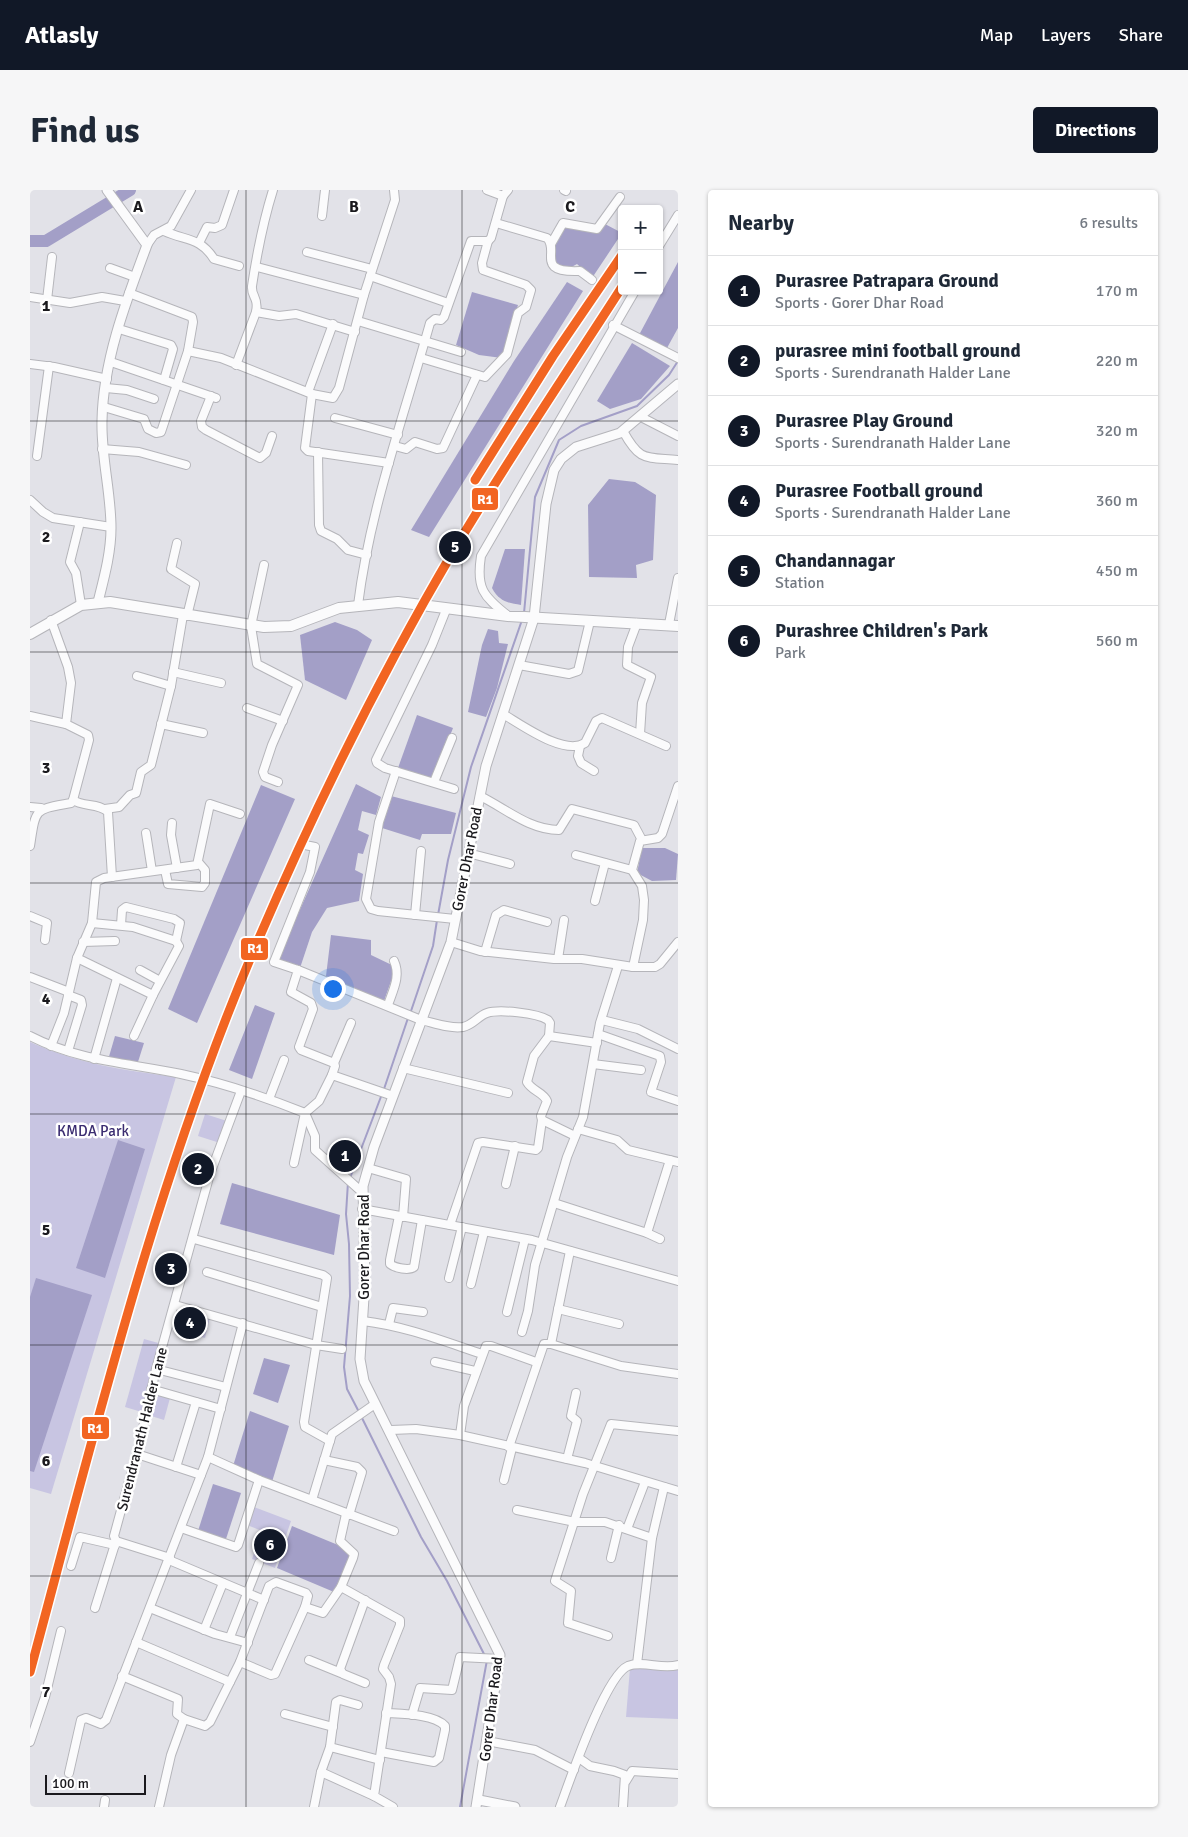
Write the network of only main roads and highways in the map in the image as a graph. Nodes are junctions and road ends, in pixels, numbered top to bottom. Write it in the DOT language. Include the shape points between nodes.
graph roads {
  1 [pos="674,625"];
  2 [pos="31,632"];
  1 -- 2 [label="main road" via="522,617 446,610 414,603 339,608 291,626 251,626 98,602 81,605"];
}
